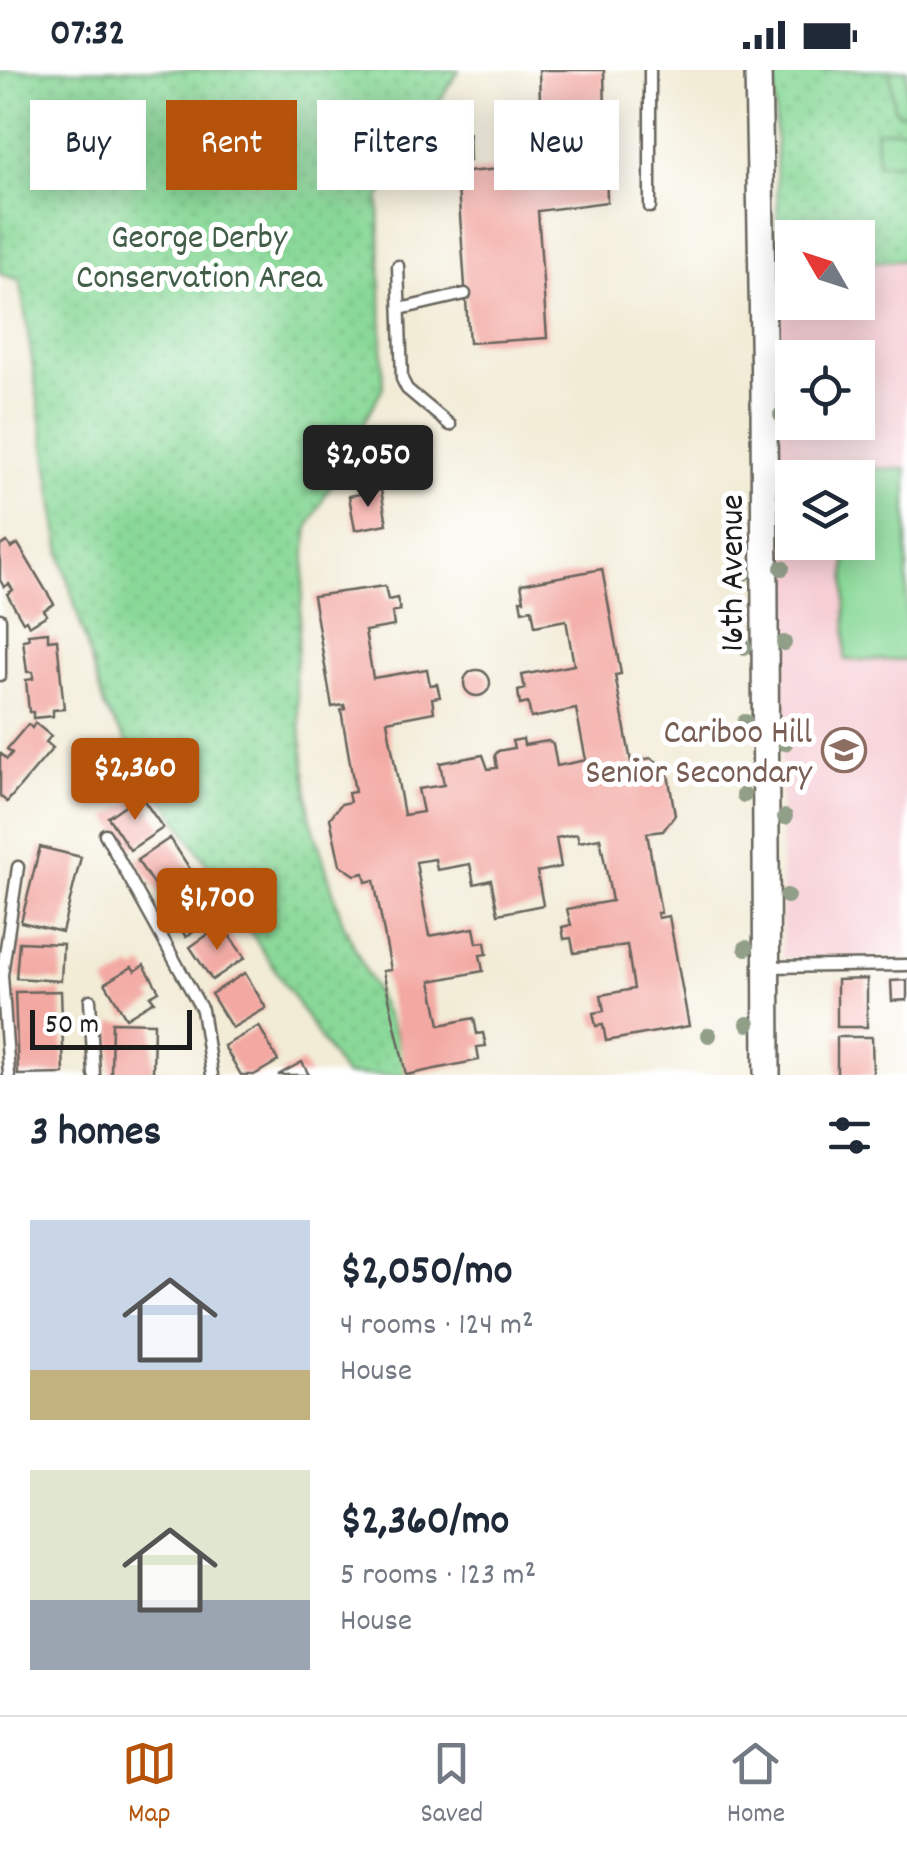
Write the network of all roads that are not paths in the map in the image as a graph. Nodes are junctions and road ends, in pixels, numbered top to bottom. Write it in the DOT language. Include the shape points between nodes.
graph roads {
  1 [pos="650,70"];
  2 [pos="758,70"];
  3 [pos="650,207"];
  4 [pos="398,266"];
  5 [pos="464,294"];
  6 [pos="400,309"];
  7 [pos="450,425"];
  8 [pos="0,619"];
  9 [pos="0,675"];
  10 [pos="105,834"];
  11 [pos="18,868"];
  12 [pos="907,965"];
  13 [pos="768,967"];
  14 [pos="90,1000"];
  15 [pos="9,1075"];
  16 [pos="94,1075"];
  17 [pos="212,1075"];
  18 [pos="767,1075"];
  1 -- 3 [label="lane"];
  2 -- 13 [label="street, 16th Avenue"];
  4 -- 6 [label="lane"];
  5 -- 6 [label="lane"];
  6 -- 7 [label="lane" via="402,379"];
  8 -- 9 [label="lane"];
  10 -- 17 [label="lane" via="202,1010"];
  11 -- 15 [label="lane" via="2,975"];
  12 -- 13 [label="lane"];
  13 -- 18 [label="street, 16th Avenue"];
  14 -- 16 [label="lane"];
}
